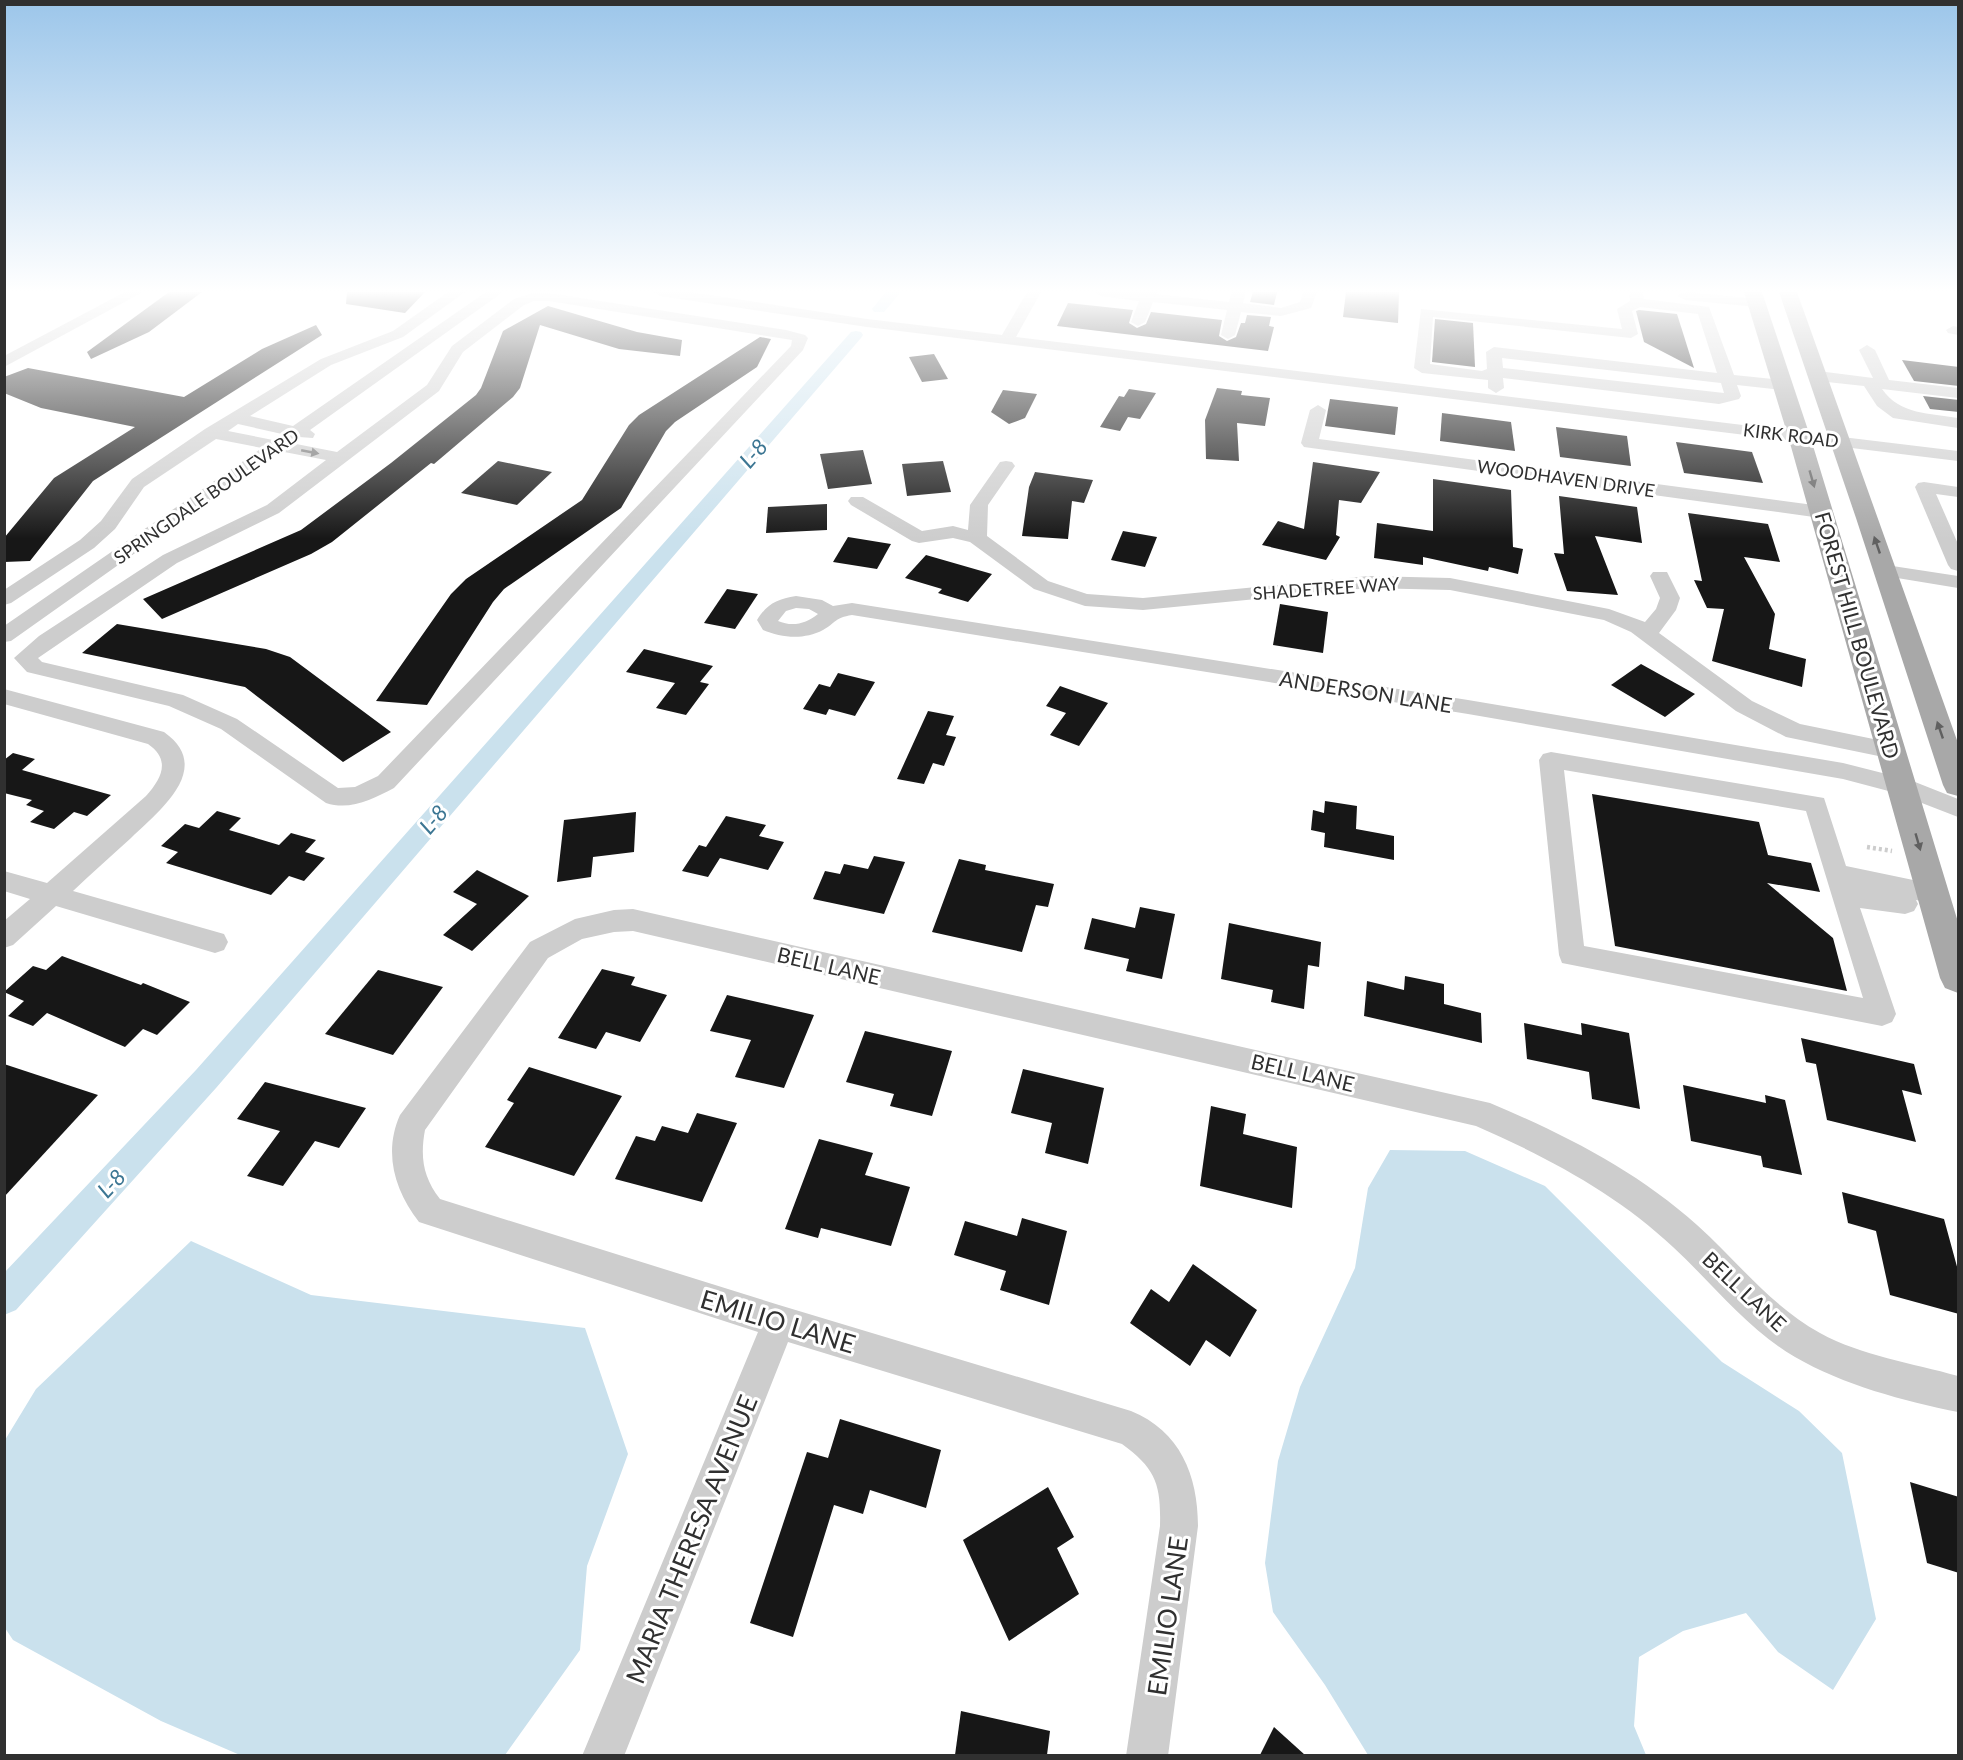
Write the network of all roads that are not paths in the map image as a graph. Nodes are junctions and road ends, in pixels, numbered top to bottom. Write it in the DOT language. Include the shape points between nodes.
graph roads {
  1 [pos="306,374"];
  2 [pos="379,374"];
  3 [pos="442,374"];
  4 [pos="772,374"];
  5 [pos="1290,374"];
  6 [pos="1469,374"];
  7 [pos="1489,374"];
  8 [pos="1495,374"];
  9 [pos="1513,374"];
  10 [pos="1726,374"];
  11 [pos="1780,374"];
  12 [pos="1874,374"];
  13 [pos="1818,376"];
  14 [pos="1727,378"];
  15 [pos="1877,384"];
  16 [pos="1783,385"];
  17 [pos="1959,393"];
  18 [pos="1496,399"];
  19 [pos="1318,410"];
  20 [pos="234,418"];
  21 [pos="1959,423"];
  22 [pos="297,432"];
  23 [pos="211,434"];
  24 [pos="1799,436"];
  25 [pos="1841,441"];
  26 [pos="357,444"];
  27 [pos="276,446"];
  28 [pos="1959,456"];
  29 [pos="340,458"];
  30 [pos="1006,466"];
  31 [pos="1959,492"];
  32 [pos="857,501"];
  33 [pos="1821,512"];
  34 [pos="977,538"];
  35 [pos="1959,565"];
  36 [pos="1886,571"];
  37 [pos="1660,576"];
  38 [pos="1959,582"];
  39 [pos="4,598"];
  40 [pos="830,613"];
  41 [pos="1647,634"];
  42 [pos="4,636"];
  43 [pos="4,696"];
  44 [pos="1893,751"];
  45 [pos="1959,785"];
  46 [pos="1902,786"];
  47 [pos="1959,793"];
  48 [pos="1959,808"];
  49 [pos="4,881"];
  50 [pos="1839,885"];
  51 [pos="52,895"];
  52 [pos="1936,901"];
  53 [pos="575,930"];
  54 [pos="4,937"];
  55 [pos="215,942"];
  56 [pos="1959,978"];
  57 [pos="779,1322"];
  58 [pos="1959,1394"];
  59 [pos="603,1755"];
  60 [pos="1148,1755"];
  1 -- 20 [label="street"];
  2 -- 22 [label="street, SPRINGDALE BOULEVARD"];
  3 -- 26 [label="street" via="433,388"];
  4 -- 29 [label="street" via="386,782 359,795 334,797 229,724 175,700 35,667 25,658 170,560 273,509"];
  5 -- 18 [label="street, KIRK ROAD"];
  6 -- 7 [label="street"];
  8 -- 18 [label="street"];
  9 -- 14 [label="street" via="1719,399 1733,396"];
  10 -- 14 [label="street"];
  11 -- 16 [label="main road, FOREST HILL BOULEVARD"];
  12 -- 15 [label="street"];
  13 -- 15 [label="street"];
  13 -- 25 [label="main road, FOREST HILL BOULEVARD"];
  14 -- 16 [label="street"];
  15 -- 17 [label="street"];
  15 -- 21 [label="street" via="1883,403 1899,414"];
  16 -- 24 [label="main road, FOREST HILL BOULEVARD"];
  18 -- 24 [label="street, KIRK ROAD"];
  19 -- 33 [label="street, WOODHAVEN DRIVE" via="1310,443"];
  20 -- 22 [label="street"];
  20 -- 23 [label="street"];
  22 -- 26 [label="street"];
  22 -- 27 [label="street, SPRINGDALE BOULEVARD"];
  23 -- 27 [label="street"];
  23 -- 39 [label="street" via="138,483 108,525 87,544"];
  24 -- 25 [label="street, KIRK ROAD"];
  24 -- 33 [label="main road, FOREST HILL BOULEVARD, one-way"];
  25 -- 28 [label="street, KIRK ROAD"];
  36 -- 25 [label="main road, FOREST HILL BOULEVARD, one-way"];
  26 -- 29 [label="street"];
  27 -- 29 [label="street, one-way"];
  27 -- 42 [label="street, SPRINGDALE BOULEVARD"];
  30 -- 34 [label="street" via="979,505"];
  31 -- 35 [label="street" via="1923,487"];
  32 -- 34 [label="street, SHADETREE WAY" via="919,537 953,532"];
  33 -- 44 [label="main road, FOREST HILL BOULEVARD"];
  34 -- 41 [label="street, SHADETREE WAY" via="1041,585 1085,600 1143,603 1369,582 1450,584 1609,615"];
  36 -- 38 [label="street"];
  45 -- 36 [label="main road, FOREST HILL BOULEVARD, one-way"];
  37 -- 41 [label="street" via="1670,598 1666,610"];
  40 -- 46 [label="street, ANDERSON LANE" via="852,609 1434,702 1843,771"];
  41 -- 44 [label="street, SHADETREE WAY" via="1744,706 1794,731"];
  43 -- 51 [label="street" via="156,738 172,753 174,764 162,792"];
  44 -- 46 [label="main road, FOREST HILL BOULEVARD"];
  46 -- 47 [label="street"];
  46 -- 48 [label="street"];
  46 -- 52 [label="main road, FOREST HILL BOULEVARD, one-way"];
  49 -- 51 [label="street"];
  50 -- 50 [label="street" via="1816,804 1551,760 1572,955 1882,1014"];
  50 -- 52 [label="street"];
  51 -- 54 [label="street"];
  51 -- 55 [label="street"];
  52 -- 56 [label="main road, FOREST HILL BOULEVARD"];
  53 -- 57 [label="street, EMILIO LANE" via="539,950 411,1125 406,1163 418,1197 430,1211"];
  53 -- 58 [label="street, BELL LANE" via="633,920 1479,1113 1537,1137 1618,1184 1668,1221 1778,1326 1806,1344 1835,1359"];
  57 -- 59 [label="street, MARIA THERESA AVENUE"];
  57 -- 60 [label="street, EMILIO LANE" via="1131,1429 1154,1444 1171,1467 1180,1496"];
}
